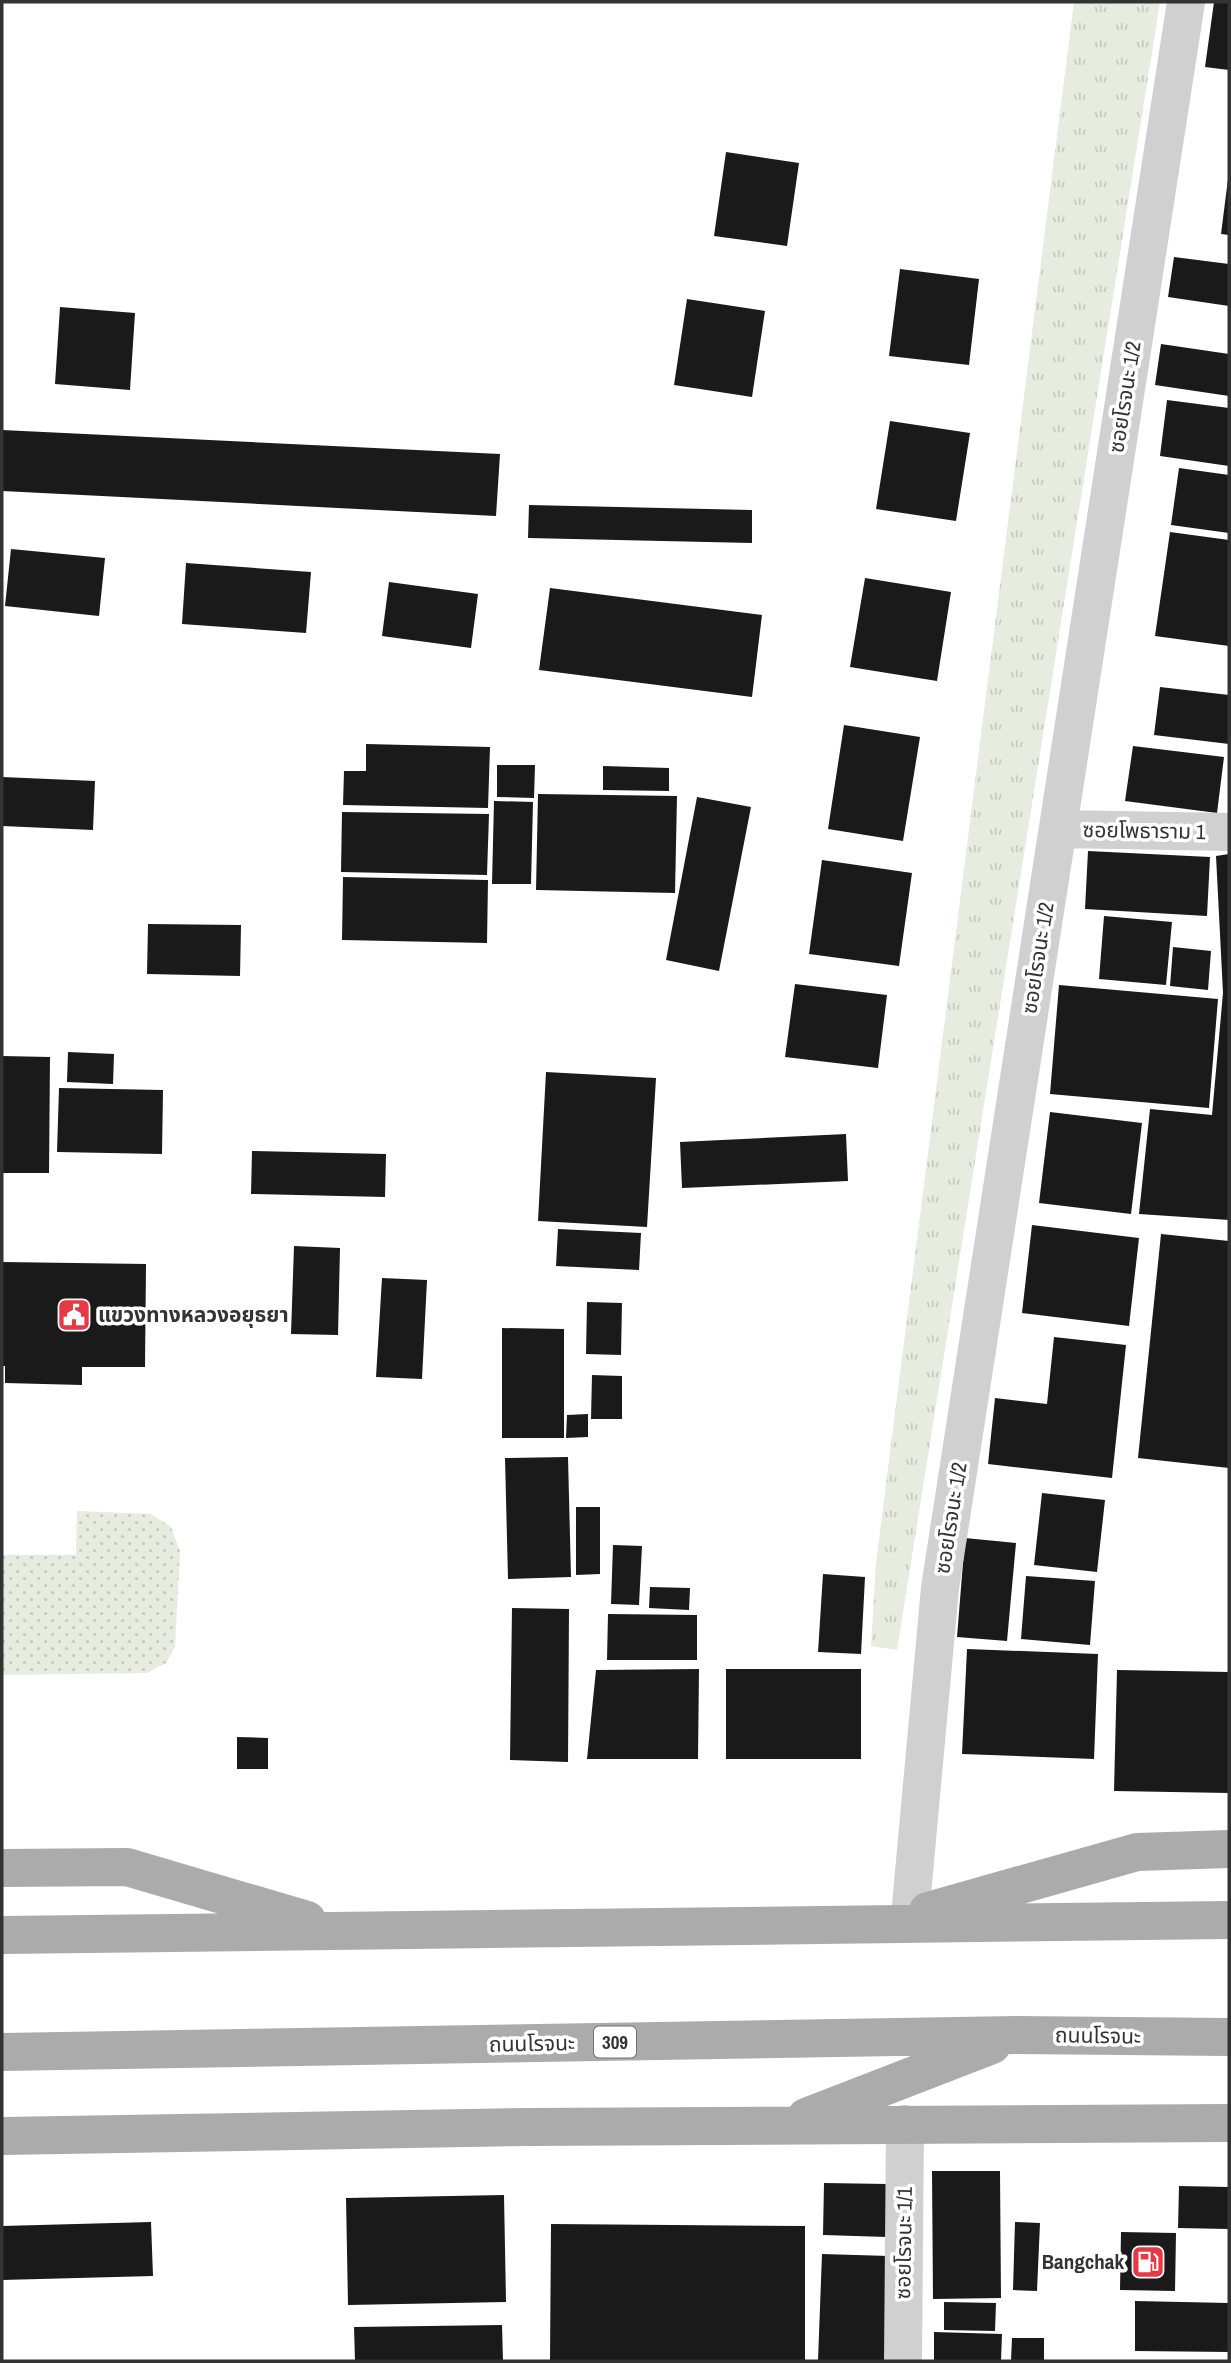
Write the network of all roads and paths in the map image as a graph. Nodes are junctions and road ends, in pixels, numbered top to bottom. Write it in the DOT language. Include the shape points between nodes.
graph roads {
  1 [pos="1186,2"];
  2 [pos="1058,829"];
  3 [pos="1229,832"];
  4 [pos="1229,1849"];
  5 [pos="2,1868"];
  6 [pos="1229,1920"];
  7 [pos="895,1921"];
  8 [pos="347,1931"];
  9 [pos="2,1935"];
  10 [pos="1016,2035"];
  11 [pos="1229,2037"];
  12 [pos="2,2052"];
  13 [pos="1229,2123"];
  14 [pos="905,2124"];
  15 [pos="784,2125"];
  16 [pos="2,2136"];
  17 [pos="902,2361"];
  1 -- 2 [label="street, ซอยโรจนะ 1/2"];
  2 -- 3 [label="street, ซอยโพธาราม 1"];
  2 -- 7 [label="street, ซอยโรจนะ 1/2" via="940,1588"];
  4 -- 7 [label="main road" via="1137,1852"];
  5 -- 8 [label="main road" via="127,1867"];
  6 -- 7 [label="main road"];
  7 -- 8 [label="main road"];
  8 -- 9 [label="main road"];
  10 -- 11 [label="main road, ถนนโรจนะ / 309"];
  10 -- 12 [label="main road, ถนนโรจนะ / 309"];
  10 -- 15 [label="main road"];
  13 -- 14 [label="main road"];
  14 -- 15 [label="main road"];
  14 -- 17 [label="street, ซอยโรจนะ 1/1"];
  15 -- 16 [label="main road"];
}
